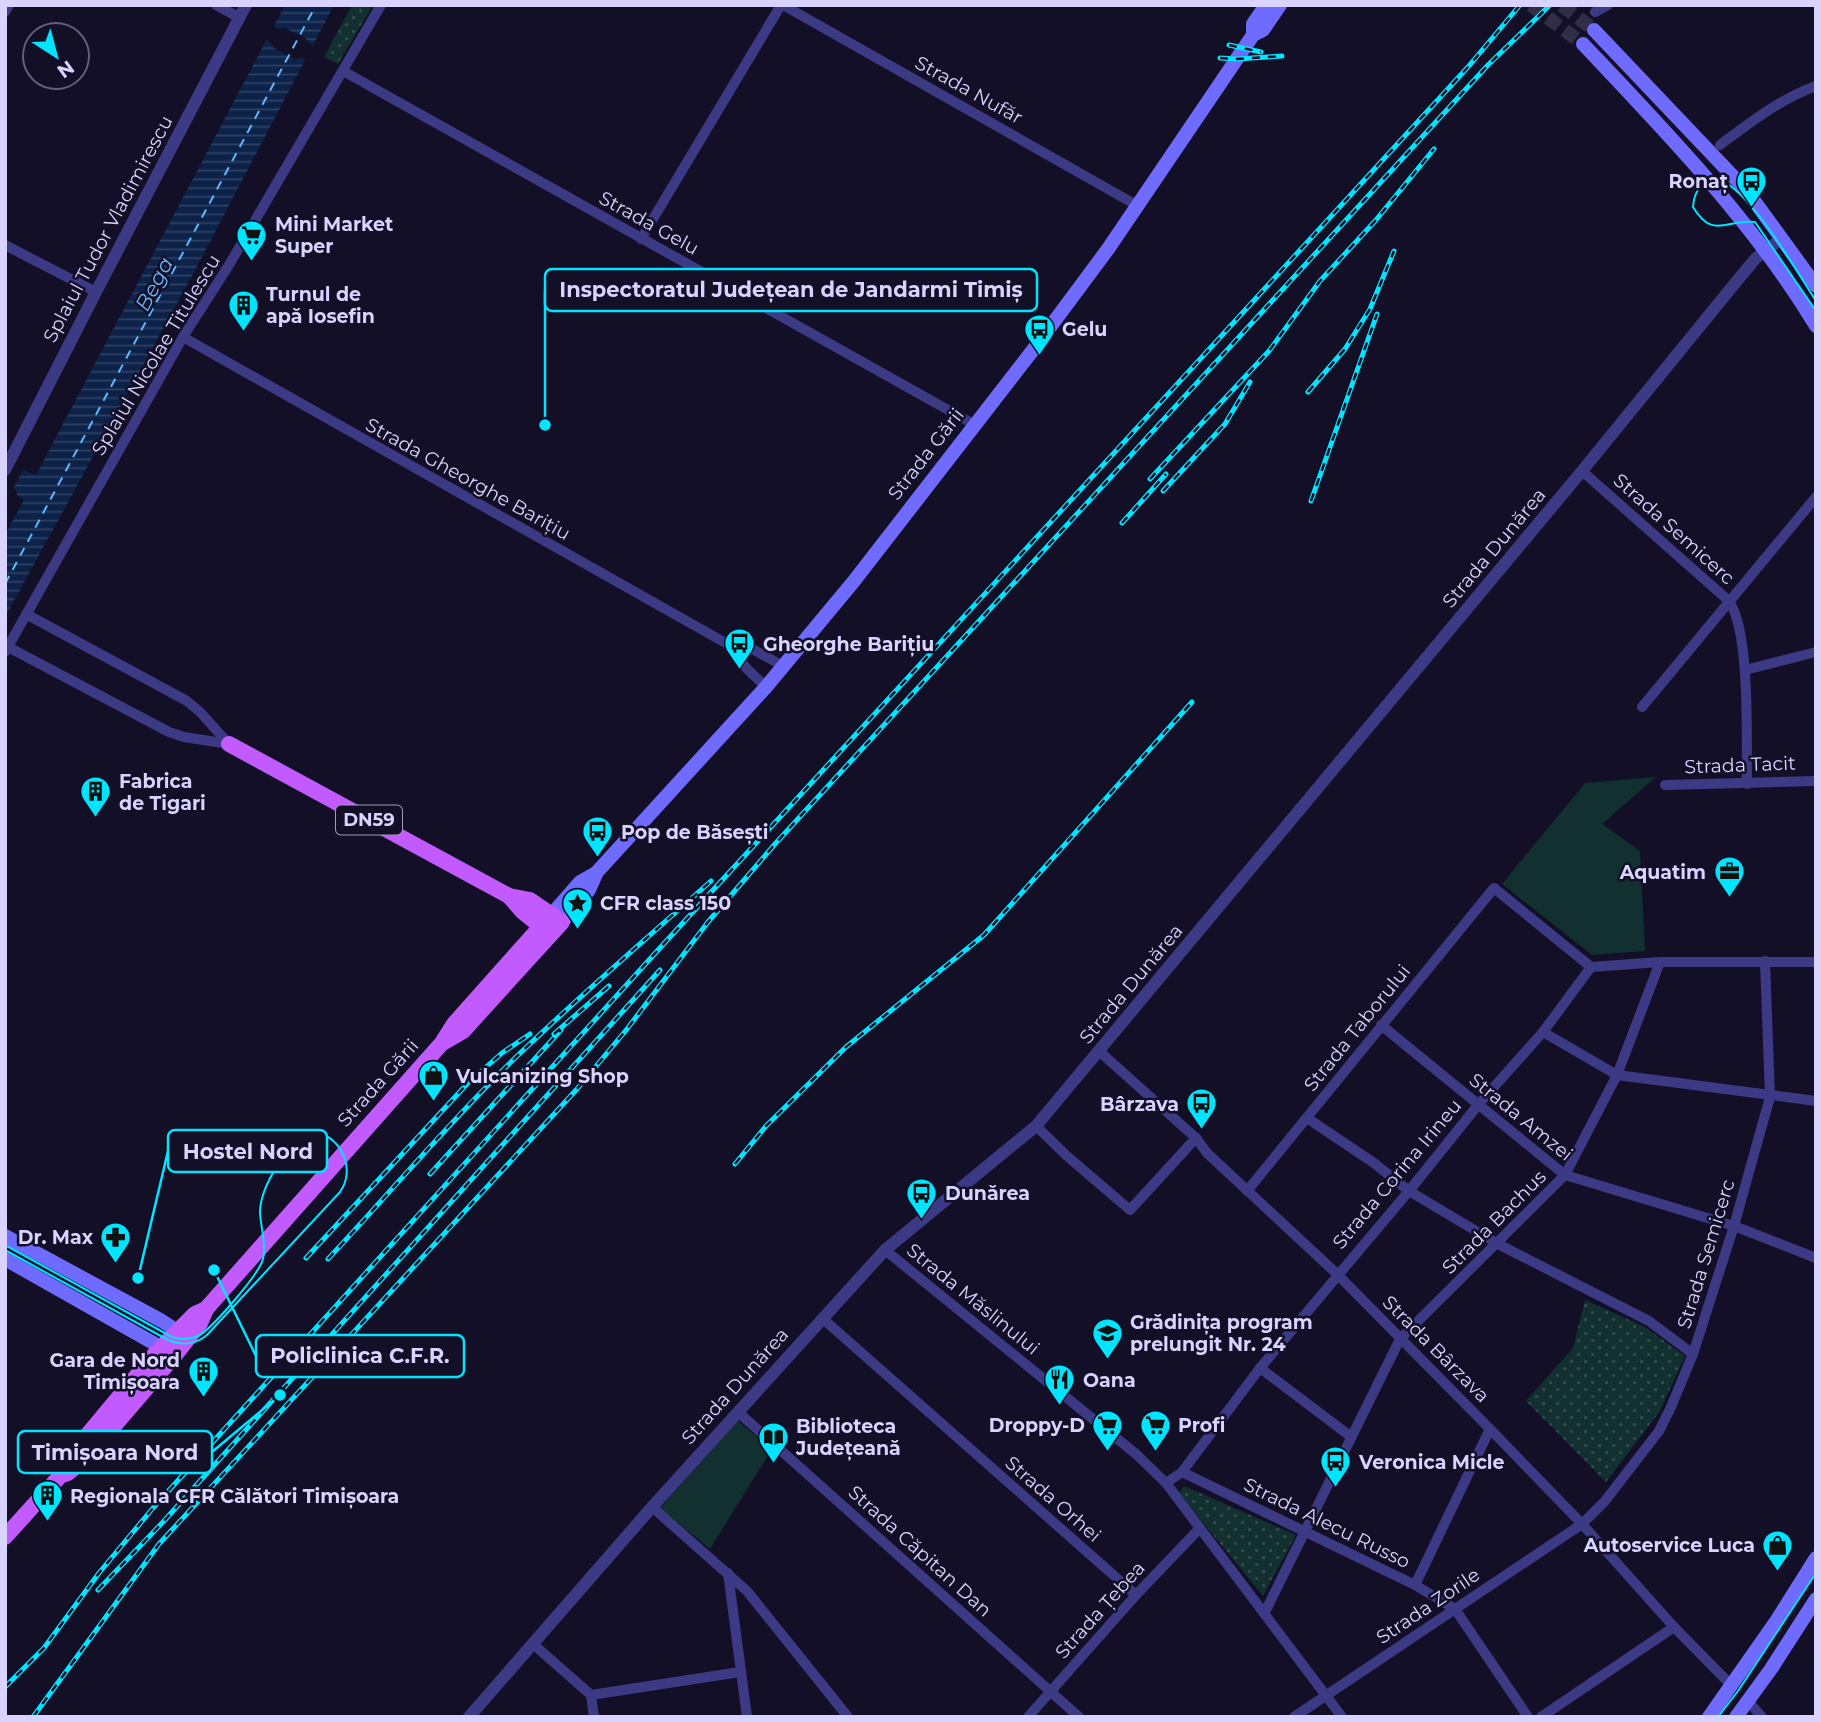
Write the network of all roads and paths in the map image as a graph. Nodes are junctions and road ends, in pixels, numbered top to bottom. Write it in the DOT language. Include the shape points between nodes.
graph roads {
  1 [pos="9,5"];
  2 [pos="216,5"];
  3 [pos="246,5"];
  4 [pos="381,5"];
  5 [pos="782,5"];
  6 [pos="1266,5"];
  7 [pos="1280,5"];
  8 [pos="1608,5"];
  9 [pos="5,12"];
  10 [pos="1595,12"];
  11 [pos="240,18"];
  12 [pos="1594,30"];
  13 [pos="1253,35"];
  14 [pos="1583,44"];
  15 [pos="343,71"];
  16 [pos="1816,86"];
  17 [pos="1715,149"];
  18 [pos="1138,206"];
  19 [pos="1782,238"];
  20 [pos="641,239"];
  21 [pos="5,245"];
  22 [pos="1766,249"];
  23 [pos="1816,286"];
  24 [pos="96,292"];
  25 [pos="1816,326"];
  26 [pos="183,337"];
  27 [pos="975,425"];
  28 [pos="5,470"];
  29 [pos="1582,471"];
  30 [pos="1816,497"];
  31 [pos="1729,601"];
  32 [pos="26,614"];
  33 [pos="7,649"];
  34 [pos="738,650"];
  35 [pos="1816,652"];
  36 [pos="783,666"];
  37 [pos="1745,670"];
  38 [pos="766,687"];
  39 [pos="1642,707"];
  40 [pos="229,744"];
  41 [pos="1816,781"];
  42 [pos="1748,784"];
  43 [pos="1665,785"];
  44 [pos="509,895"];
  45 [pos="557,918"];
  46 [pos="545,931"];
  47 [pos="1765,961"];
  48 [pos="1660,962"];
  49 [pos="1816,962"];
  50 [pos="1591,967"];
  51 [pos="1381,1025"];
  52 [pos="1542,1032"];
  53 [pos="1100,1052"];
  54 [pos="1617,1074"];
  55 [pos="1770,1097"];
  56 [pos="1816,1101"];
  57 [pos="1478,1105"];
  58 [pos="1307,1118"];
  59 [pos="1036,1126"];
  60 [pos="1196,1138"];
  61 [pos="1565,1175"];
  62 [pos="1247,1191"];
  63 [pos="1409,1191"];
  64 [pos="1734,1226"];
  65 [pos="5,1236"];
  66 [pos="1498,1244"];
  67 [pos="885,1250"];
  68 [pos="1816,1258"];
  69 [pos="5,1259"];
  70 [pos="1337,1274"];
  71 [pos="822,1318"];
  72 [pos="183,1335"];
  73 [pos="1400,1339"];
  74 [pos="168,1351"];
  75 [pos="1693,1354"];
  76 [pos="1260,1368"];
  77 [pos="738,1412"];
  78 [pos="1490,1429"];
  79 [pos="1350,1436"];
  80 [pos="1182,1472"];
  81 [pos="1166,1483"];
  82 [pos="652,1507"];
  83 [pos="1581,1524"];
  84 [pos="1199,1529"];
  85 [pos="1305,1532"];
  86 [pos="5,1537"];
  87 [pos="1816,1558"];
  88 [pos="728,1573"];
  89 [pos="1415,1585"];
  90 [pos="1136,1595"];
  91 [pos="1816,1600"];
  92 [pos="1455,1609"];
  93 [pos="1265,1612"];
  94 [pos="1674,1627"];
  95 [pos="533,1644"];
  96 [pos="740,1672"];
  97 [pos="1732,1686"];
  98 [pos="1051,1691"];
  99 [pos="591,1695"];
  100 [pos="1326,1695"];
  101 [pos="1748,1701"];
  102 [pos="469,1717"];
  103 [pos="594,1717"];
  104 [pos="747,1717"];
  105 [pos="848,1717"];
  106 [pos="1028,1717"];
  107 [pos="1079,1717"];
  108 [pos="1294,1717"];
  109 [pos="1342,1717"];
  110 [pos="1528,1717"];
  111 [pos="1541,1717"];
  112 [pos="1709,1717"];
  113 [pos="1736,1717"];
  114 [pos="1762,1717"];
  1 -- 9 [label="street"];
  2 -- 11 [label="street"];
  3 -- 11 [label="street, Splaiul Tudor Vladimirescu"];
  4 -- 15 [label="street, Splaiul Nicolae Titulescu"];
  5 -- 18 [label="street, Strada Nufăr"];
  5 -- 20 [label="street"];
  6 -- 13 [label="main road, Strada Gării" via="1253,24"];
  7 -- 13 [label="main road, Strada Gării" via="1263,30"];
  8 -- 10 [label="street"];
  11 -- 24 [label="street, Splaiul Tudor Vladimirescu"];
  12 -- 17 [label="main road"];
  13 -- 18 [label="main road, Strada Gării"];
  14 -- 22 [label="main road" via="1697,165"];
  15 -- 20 [label="street, Strada Gelu"];
  15 -- 26 [label="street, Splaiul Nicolae Titulescu"];
  16 -- 17 [label="street" via="1764,112"];
  17 -- 19 [label="main road"];
  18 -- 27 [label="main road, Strada Gării"];
  19 -- 22 [label="street, Strada Dunărea"];
  19 -- 23 [label="main road"];
  20 -- 27 [label="street, Strada Gelu"];
  21 -- 24 [label="street"];
  22 -- 25 [label="main road"];
  22 -- 29 [label="street, Strada Dunărea"];
  24 -- 28 [label="street, Splaiul Tudor Vladimirescu"];
  26 -- 32 [label="street, Splaiul Nicolae Titulescu"];
  26 -- 34 [label="street, Strada Gheorghe Barițiu"];
  27 -- 36 [label="main road, Strada Gării"];
  29 -- 31 [label="street, Strada Semicerc"];
  29 -- 53 [label="street, Strada Dunărea"];
  30 -- 31 [label="street"];
  31 -- 37 [label="street, Strada Semicerc" via="1737,613"];
  31 -- 39 [label="street"];
  32 -- 33 [label="street, Splaiul Nicolae Titulescu"];
  32 -- 40 [label="street" via="187,701"];
  33 -- 40 [label="street" via="169,732"];
  34 -- 36 [label="street, Strada Gheorghe Barițiu" via="747,646"];
  34 -- 38 [label="street, Strada Gheorghe Barițiu" via="741,662"];
  35 -- 37 [label="street"];
  36 -- 38 [label="main road, Strada Gării"];
  37 -- 42 [label="street, Strada Semicerc"];
  38 -- 45 [label="main road, Strada Gării" via="597,872 589,890"];
  40 -- 44 [label="main road, DN59"];
  41 -- 42 [label="street, Strada Tacit"];
  42 -- 43 [label="street, Strada Tacit"];
  44 -- 45 [label="main road, DN59" via="530,900"];
  44 -- 46 [label="main road, DN59"];
  45 -- 46 [label="main road, Strada Gării"];
  46 -- 72 [label="main road, Strada Gării" via="454,1024 206,1309 195,1314"];
  47 -- 48 [label="street"];
  47 -- 49 [label="street"];
  47 -- 55 [label="street, Strada Semicerc"];
  48 -- 50 [label="street"];
  48 -- 54 [label="street, Strada Bachus"];
  50 -- 51 [label="street, Strada Taborului" via="1494,888"];
  50 -- 52 [label="street, Strada Corina Irineu"];
  51 -- 57 [label="street, Strada Amzei"];
  51 -- 58 [label="street, Strada Taborului"];
  52 -- 54 [label="street"];
  52 -- 57 [label="street, Strada Corina Irineu"];
  53 -- 59 [label="street, Strada Dunărea"];
  53 -- 60 [label="street, Strada Bârzava"];
  54 -- 55 [label="street"];
  54 -- 61 [label="street, Strada Bachus"];
  55 -- 56 [label="street"];
  55 -- 64 [label="street, Strada Semicerc"];
  57 -- 61 [label="street, Strada Amzei"];
  57 -- 63 [label="street, Strada Corina Irineu"];
  58 -- 62 [label="street, Strada Taborului"];
  58 -- 63 [label="street"];
  59 -- 60 [label="street" via="1130,1210"];
  59 -- 67 [label="street, Strada Dunărea"];
  60 -- 62 [label="street, Strada Bârzava"];
  61 -- 64 [label="street, Strada Amzei"];
  61 -- 66 [label="street, Strada Bachus"];
  62 -- 70 [label="street, Strada Bârzava"];
  63 -- 66 [label="street"];
  63 -- 70 [label="street, Strada Corina Irineu"];
  64 -- 68 [label="street, Strada Amzei"];
  64 -- 75 [label="street, Strada Semicerc"];
  65 -- 72 [label="main road"];
  66 -- 73 [label="street, Strada Bachus"];
  66 -- 75 [label="street" via="1649,1321"];
  67 -- 71 [label="street, Strada Dunărea"];
  67 -- 81 [label="street, Strada Măslinului"];
  69 -- 74 [label="main road"];
  70 -- 73 [label="street, Strada Bârzava"];
  70 -- 76 [label="street, Strada Corina Irineu"];
  71 -- 77 [label="street, Strada Dunărea"];
  71 -- 90 [label="street, Strada Orhei"];
  72 -- 74 [label="main road, Strada Gării"];
  73 -- 78 [label="street, Strada Bârzava"];
  73 -- 79 [label="street, Strada Bachus"];
  74 -- 86 [label="main road, Strada Gării" via="68,1474 61,1475"];
  75 -- 83 [label="street, Strada Semicerc" via="1658,1432 1605,1501"];
  76 -- 79 [label="street"];
  76 -- 80 [label="street, Strada Corina Irineu"];
  77 -- 82 [label="street, Strada Dunărea"];
  77 -- 98 [label="street, Strada Căpitan Dan"];
  78 -- 83 [label="street, Strada Bârzava"];
  78 -- 89 [label="street"];
  79 -- 85 [label="street, Strada Bachus"];
  80 -- 81 [label="street"];
  80 -- 85 [label="street, Strada Alecu Russo"];
  81 -- 84 [label="street, Strada Măslinului"];
  82 -- 88 [label="street"];
  82 -- 95 [label="street, Strada Dunărea"];
  83 -- 92 [label="street, Strada Zorile"];
  83 -- 94 [label="street, Strada Bârzava"];
  84 -- 90 [label="street, Strada Țebea"];
  84 -- 93 [label="street, Strada Măslinului"];
  85 -- 89 [label="street, Strada Alecu Russo"];
  85 -- 93 [label="street, Strada Bachus"];
  87 -- 97 [label="main road"];
  88 -- 96 [label="street"];
  88 -- 105 [label="street"];
  89 -- 92 [label="street, Strada Alecu Russo"];
  90 -- 98 [label="street, Strada Țebea"];
  91 -- 101 [label="main road"];
  92 -- 100 [label="street, Strada Zorile"];
  92 -- 110 [label="street"];
  93 -- 100 [label="street, Strada Măslinului"];
  94 -- 97 [label="street, Strada Bârzava"];
  94 -- 111 [label="street"];
  95 -- 99 [label="street"];
  95 -- 102 [label="street, Strada Dunărea"];
  96 -- 99 [label="street"];
  96 -- 104 [label="street"];
  97 -- 112 [label="main road"];
  98 -- 106 [label="street, Strada Țebea"];
  98 -- 107 [label="street, Strada Căpitan Dan"];
  99 -- 103 [label="street"];
  100 -- 108 [label="street, Strada Zorile"];
  100 -- 109 [label="street, Strada Măslinului"];
  101 -- 113 [label="main road"];
  101 -- 114 [label="street"];
}
